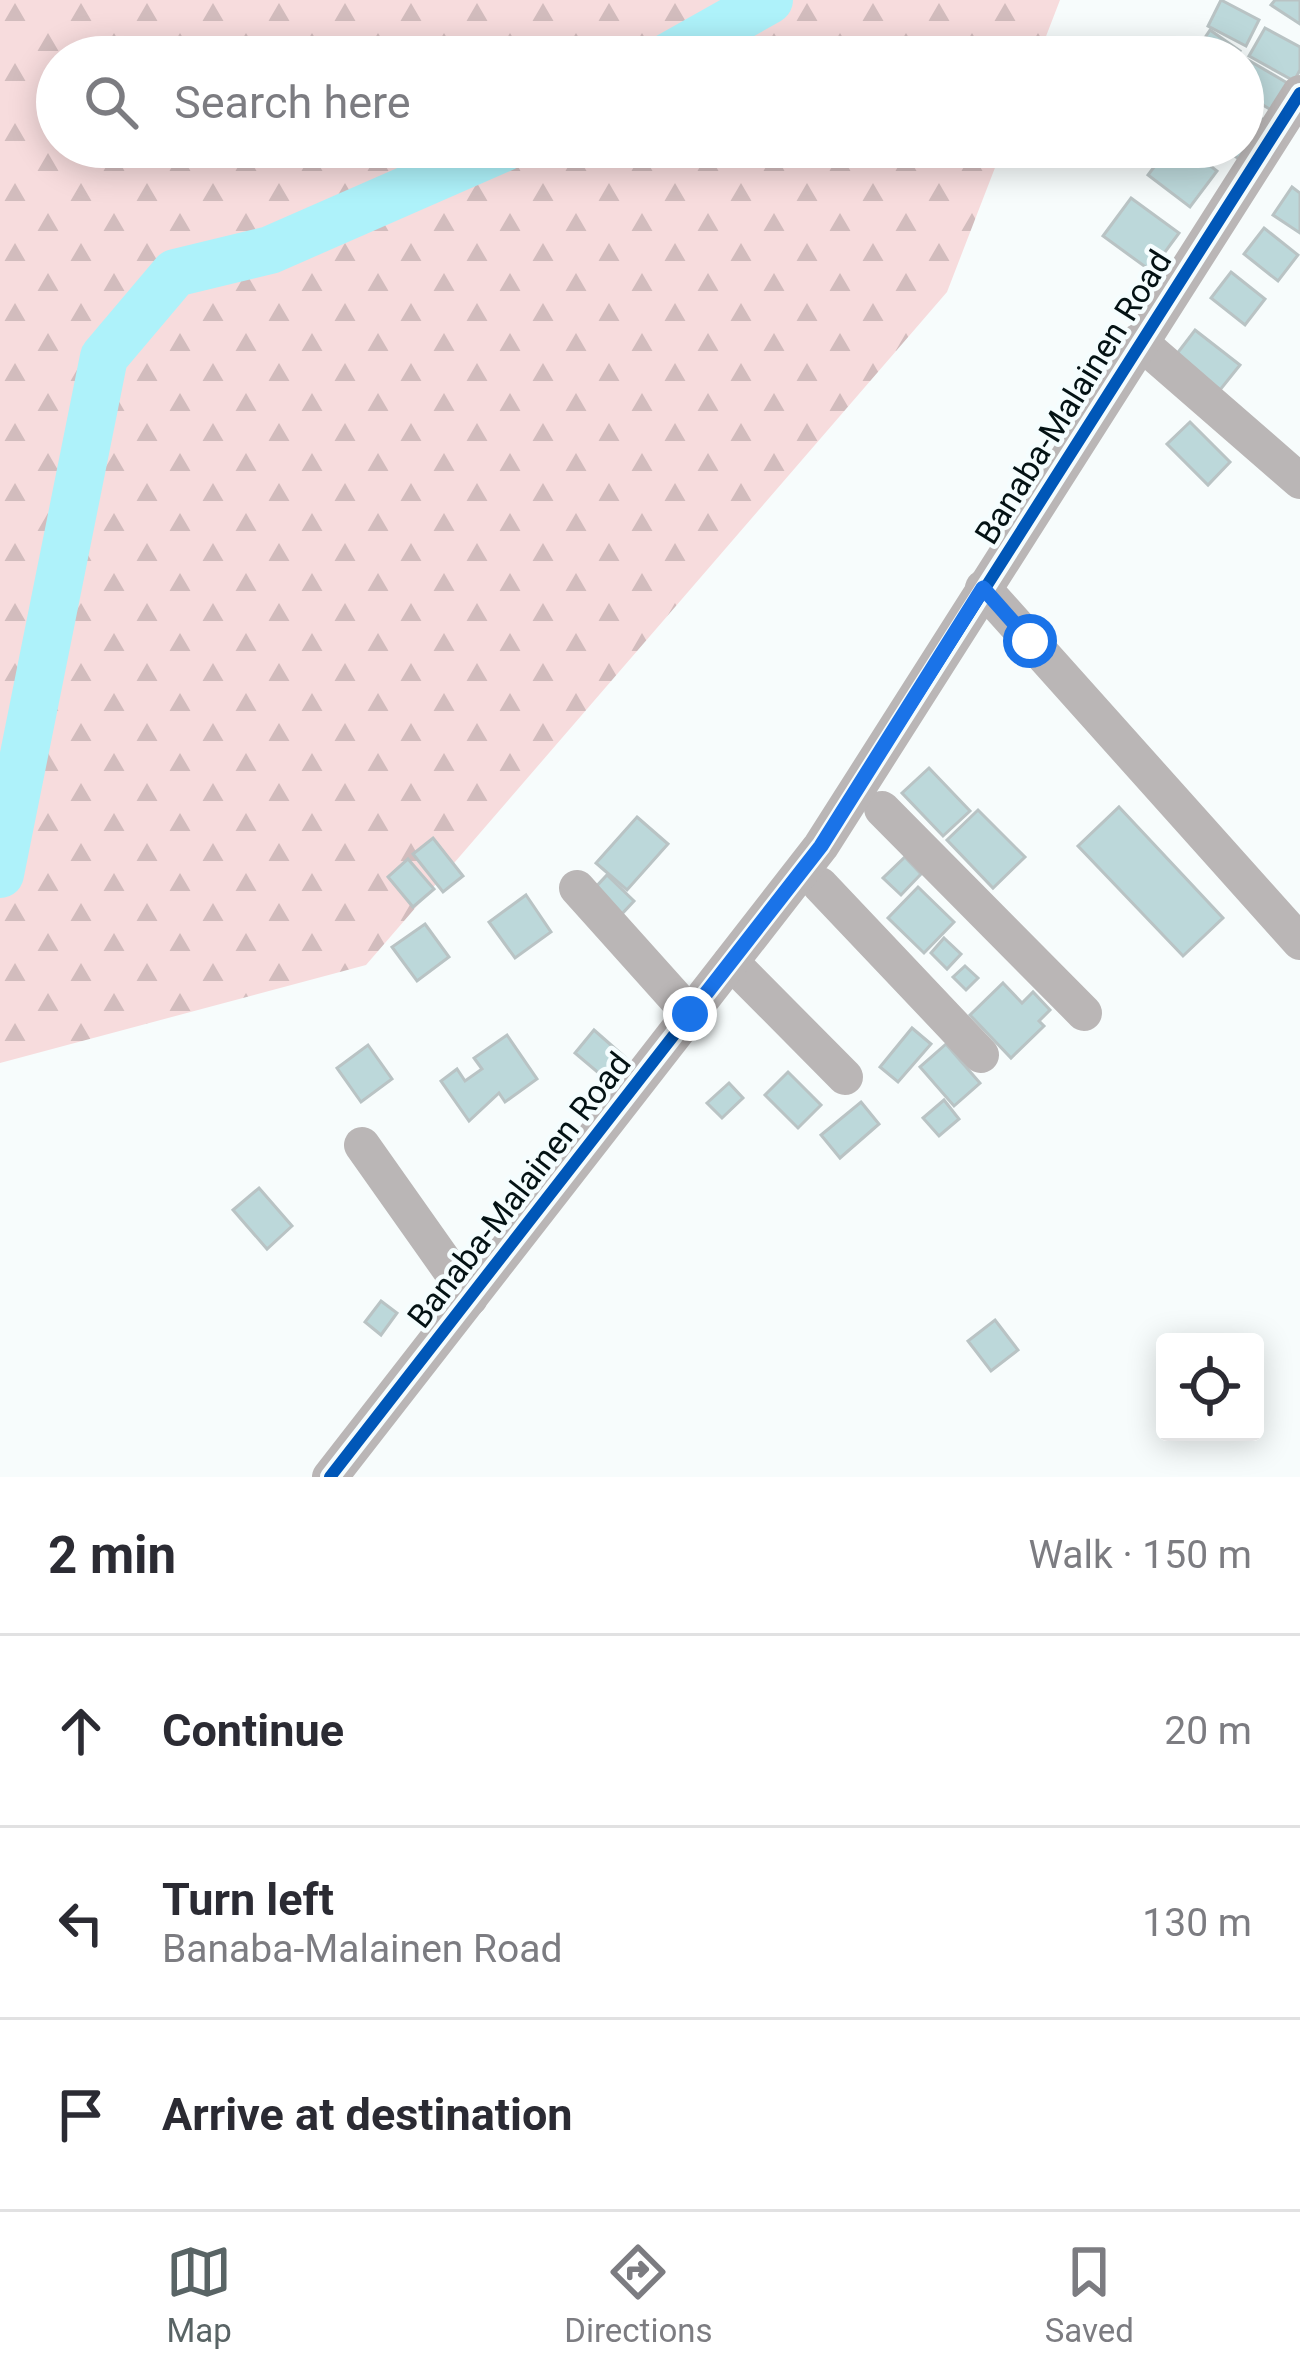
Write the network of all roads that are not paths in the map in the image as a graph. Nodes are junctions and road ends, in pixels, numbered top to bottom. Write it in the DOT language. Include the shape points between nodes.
graph roads {
  1 [pos="1300,93"];
  2 [pos="1264,148"];
  3 [pos="1251,168"];
  4 [pos="1139,341"];
  5 [pos="1300,481"];
  6 [pos="983,588"];
  7 [pos="870,797"];
  8 [pos="812,877"];
  9 [pos="577,888"];
  10 [pos="1300,942"];
  11 [pos="731,962"];
  12 [pos="1084,1013"];
  13 [pos="690,1014"];
  14 [pos="981,1055"];
  15 [pos="845,1077"];
  16 [pos="362,1145"];
  17 [pos="470,1298"];
  18 [pos="330,1477"];
  1 -- 2 [label="street, Banaba-Malainen Road"];
  3 -- 4 [label="street, Banaba-Malainen Road"];
  4 -- 5 [label="street"];
  4 -- 6 [label="street, Banaba-Malainen Road"];
  6 -- 7 [label="street, Banaba-Malainen Road"];
  6 -- 10 [label="street"];
  7 -- 8 [label="street, Banaba-Malainen Road"];
  7 -- 12 [label="street"];
  8 -- 11 [label="street, Banaba-Malainen Road"];
  8 -- 14 [label="street"];
  9 -- 13 [label="street"];
  11 -- 13 [label="street, Banaba-Malainen Road"];
  11 -- 15 [label="street"];
  13 -- 17 [label="street, Banaba-Malainen Road"];
  16 -- 17 [label="street"];
  17 -- 18 [label="street, Banaba-Malainen Road"];
}
